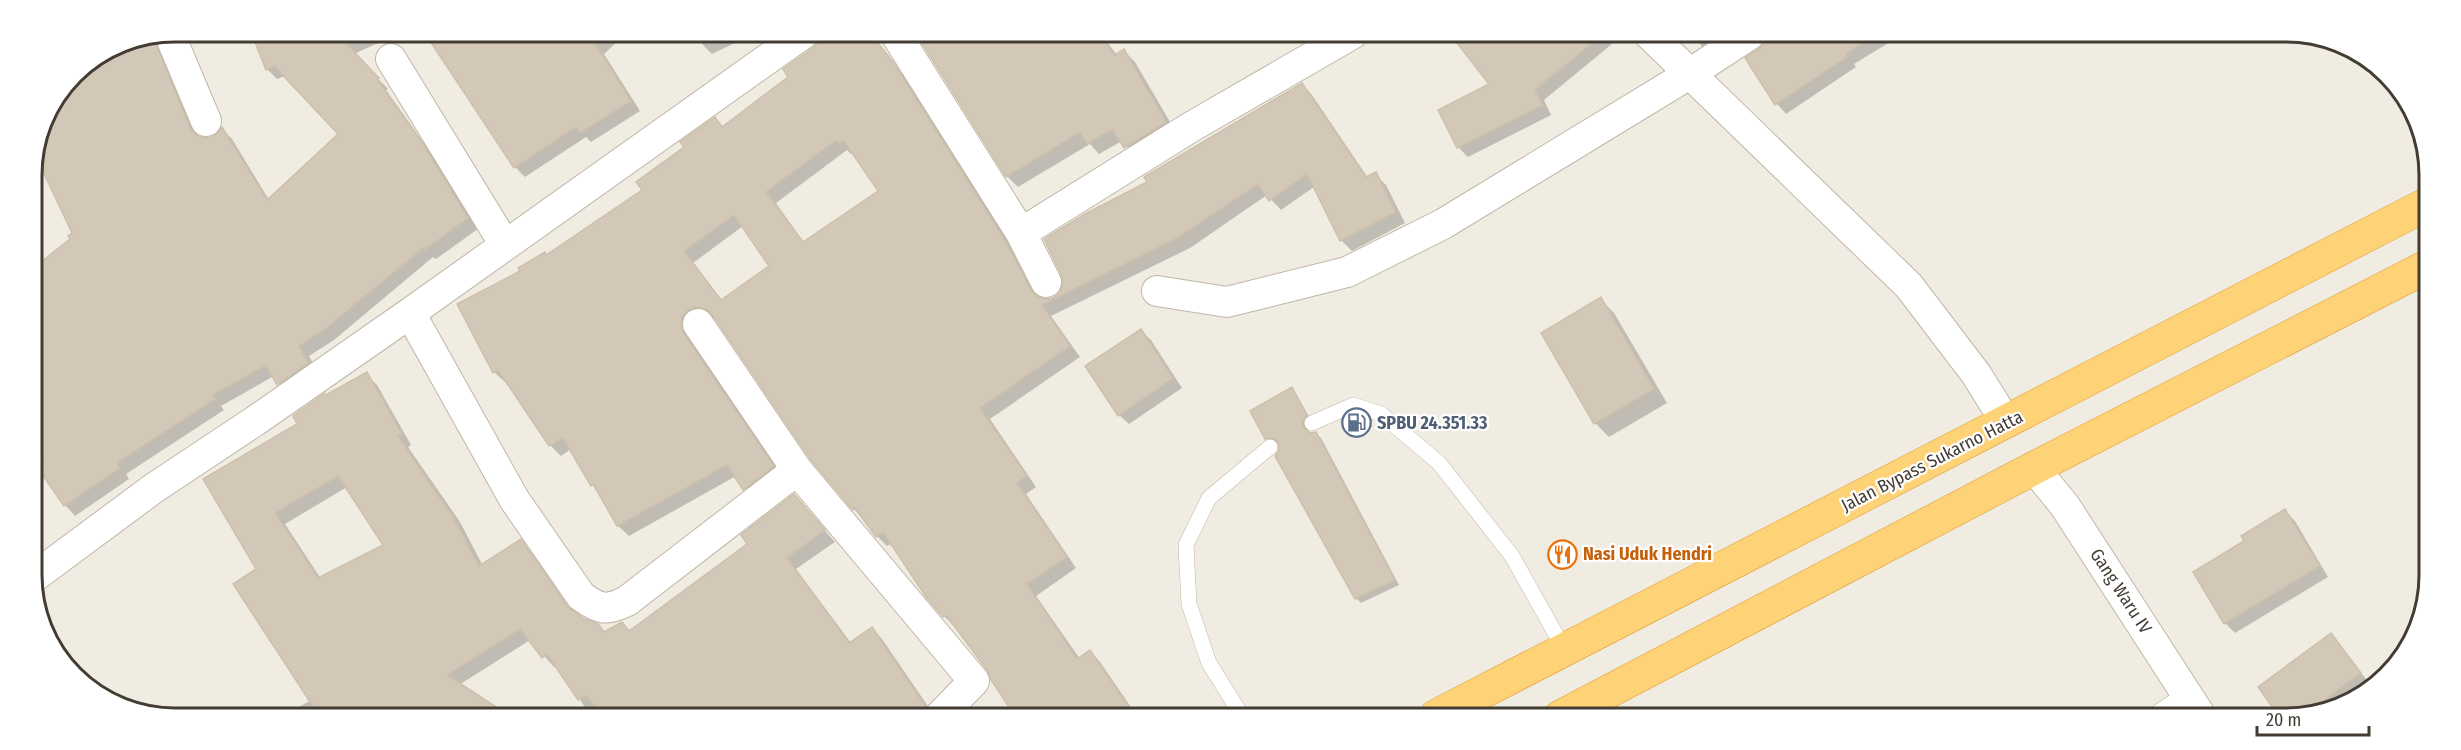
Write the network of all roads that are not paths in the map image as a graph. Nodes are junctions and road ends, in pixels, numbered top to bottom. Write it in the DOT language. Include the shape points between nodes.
graph roads {
  1 [pos="173,42"];
  2 [pos="791,42"];
  3 [pos="901,42"];
  4 [pos="1338,42"];
  5 [pos="1658,42"];
  6 [pos="1738,42"];
  7 [pos="391,59"];
  8 [pos="1691,73"];
  9 [pos="206,121"];
  10 [pos="2419,208"];
  11 [pos="1021,233"];
  12 [pos="504,245"];
  13 [pos="2419,271"];
  14 [pos="1046,282"];
  15 [pos="1157,291"];
  16 [pos="410,313"];
  17 [pos="698,324"];
  18 [pos="1312,423"];
  19 [pos="2006,423"];
  20 [pos="1270,447"];
  21 [pos="2034,468"];
  22 [pos="797,470"];
  23 [pos="42,571"];
  24 [pos="1564,649"];
  25 [pos="2187,693"];
  26 [pos="948,708"];
  27 [pos="1237,708"];
  28 [pos="1451,708"];
  29 [pos="1597,708"];
  30 [pos="2164,708"];
  31 [pos="2196,708"];
  1 -- 9 [label="street"];
  2 -- 12 [label="street"];
  3 -- 11 [label="street"];
  4 -- 11 [label="street" via="1191,127"];
  5 -- 8 [label="street"];
  6 -- 8 [label="street"];
  7 -- 12 [label="street"];
  8 -- 15 [label="street" via="1443,224 1347,272 1227,302"];
  8 -- 19 [label="street" via="1909,286 1976,374"];
  10 -- 19 [label="highway, Jalan Bypass Sukarno Hatta"];
  11 -- 14 [label="street"];
  12 -- 16 [label="street"];
  13 -- 21 [label="highway"];
  16 -- 22 [label="street" via="514,499 581,596 594,606 611,609 627,601"];
  16 -- 23 [label="street" via="154,488"];
  17 -- 22 [label="street"];
  18 -- 24 [label="lane" via="1353,405 1381,414 1439,463 1512,556"];
  19 -- 24 [label="highway, Jalan Bypass Sukarno Hatta"];
  20 -- 27 [label="lane" via="1209,498 1186,545 1189,604 1209,663"];
  21 -- 25 [label="street, Gang Waru IV" via="2065,506"];
  21 -- 29 [label="highway"];
  22 -- 26 [label="street" via="974,681"];
  24 -- 28 [label="highway, Jalan Bypass Sukarno Hatta"];
  25 -- 30 [label="lane"];
  25 -- 31 [label="street, Gang Waru IV"];
}
